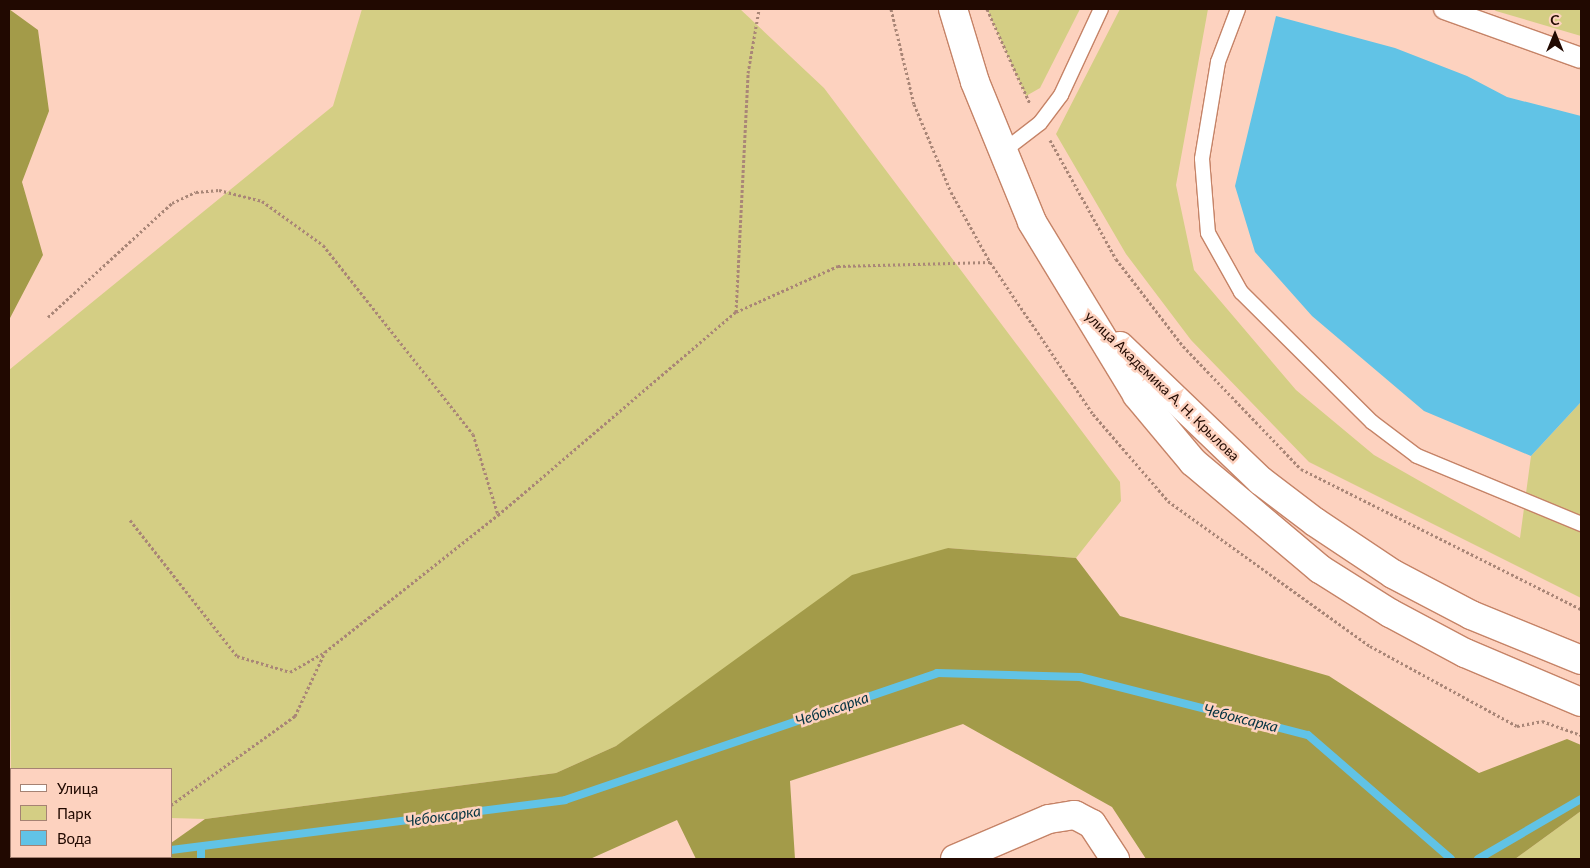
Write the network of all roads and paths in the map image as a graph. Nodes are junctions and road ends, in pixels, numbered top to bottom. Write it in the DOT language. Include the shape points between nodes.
graph roads {
  1 [pos="759,9"];
  2 [pos="954,9"];
  3 [pos="987,9"];
  4 [pos="1101,9"];
  5 [pos="1238,9"];
  6 [pos="1444,9"];
  7 [pos="1581,58"];
  8 [pos="1026,96"];
  9 [pos="1056,152"];
  10 [pos="1001,153"];
  11 [pos="990,262"];
  12 [pos="1079,304"];
  13 [pos="736,312"];
  14 [pos="48,317"];
  15 [pos="498,515"];
  16 [pos="130,520"];
  17 [pos="1581,524"];
  18 [pos="1581,609"];
  19 [pos="325,652"];
  20 [pos="1581,660"];
  21 [pos="1581,702"];
  22 [pos="1542,721"];
  23 [pos="1581,735"];
  24 [pos="172,804"];
  25 [pos="955,859"];
  26 [pos="1115,859"];
  1 -- 13 [label="path" via="748,74"];
  2 -- 10 [label="main road, улица Академика А. Н. Крылова"];
  3 -- 8 [label="path"];
  4 -- 10 [label="lane" via="1061,95 1040,123"];
  5 -- 17 [label="lane" via="1218,62 1202,159 1208,233 1241,292 1372,422 1417,456"];
  6 -- 7 [label="street"];
  9 -- 18 [label="path" via="1116,259 1183,346 1301,469"];
  10 -- 12 [label="main road, улица Академика А. Н. Крылова" via="1032,222"];
  11 -- 13 [label="path" via="838,266"];
  12 -- 20 [label="main road, улица Академика А. Н. Крылова" via="1182,410 1261,481 1315,522 1393,574 1470,615"];
  12 -- 21 [label="main road, улица Академика А. Н. Крылова" via="1137,395 1193,462 1254,518 1320,569 1390,613 1465,654"];
  13 -- 15 [label="path"];
  14 -- 15 [label="path" via="172,203 196,192 219,190 262,201 323,245 474,434"];
  15 -- 19 [label="path"];
  16 -- 19 [label="path" via="237,656 290,672"];
  19 -- 24 [label="path" via="295,716"];
  22 -- 23 [label="path"];
  25 -- 26 [label="main road" via="1049,819 1075,815 1092,824"];
}
